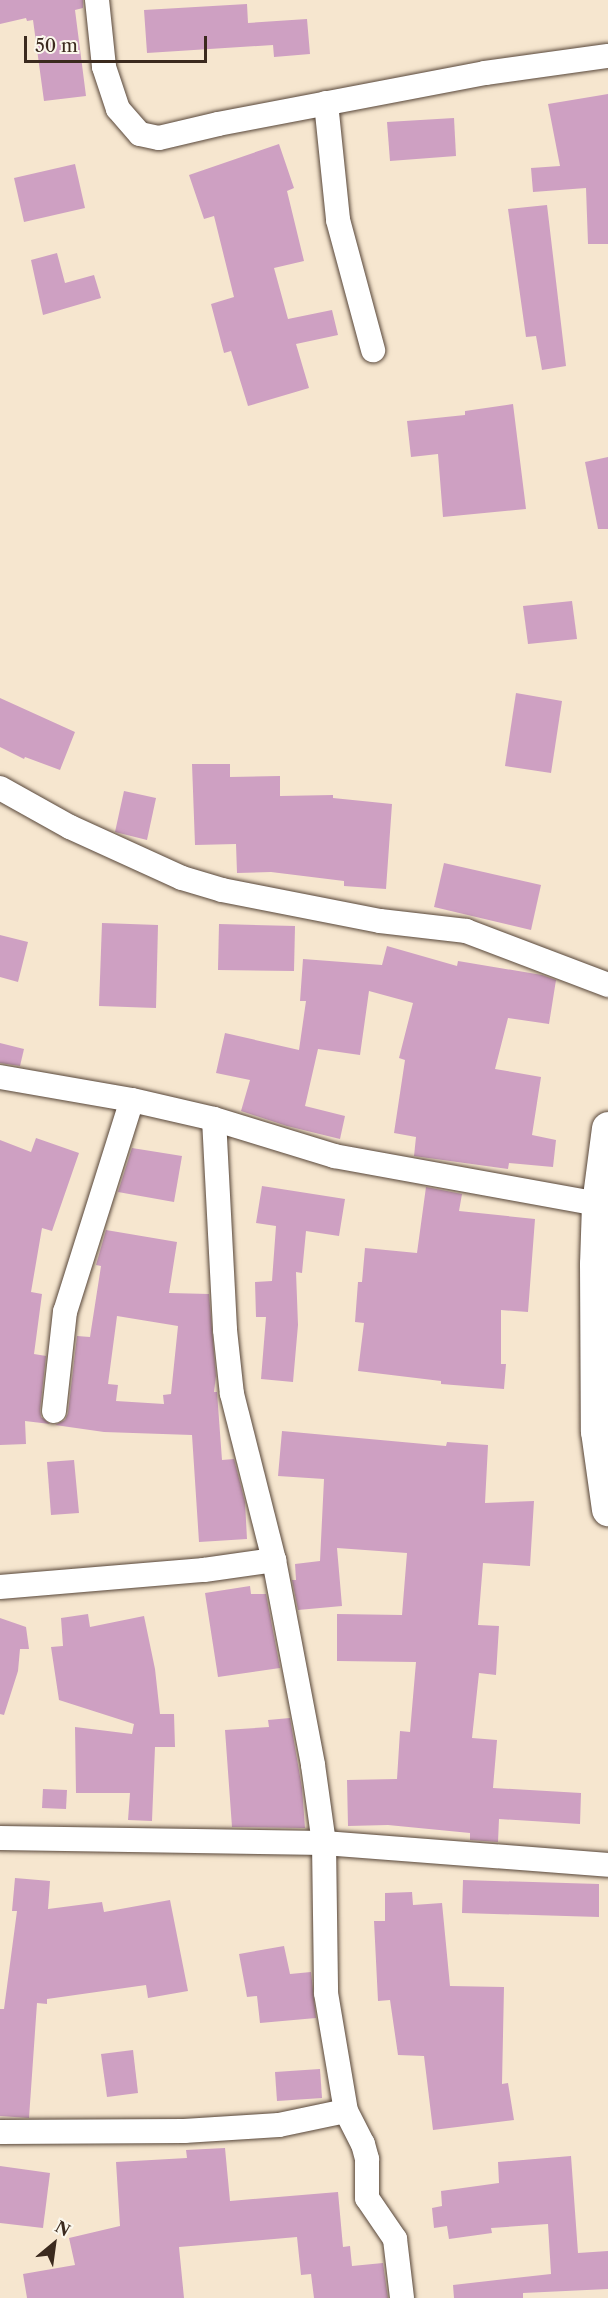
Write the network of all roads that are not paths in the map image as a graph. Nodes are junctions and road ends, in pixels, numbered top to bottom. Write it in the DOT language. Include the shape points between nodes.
graph roads {
  1 [pos="97,0"];
  2 [pos="608,56"];
  3 [pos="326,103"];
  4 [pos="373,350"];
  5 [pos="0,788"];
  6 [pos="608,985"];
  7 [pos="0,1077"];
  8 [pos="132,1100"];
  9 [pos="214,1119"];
  10 [pos="608,1128"];
  11 [pos="598,1204"];
  12 [pos="54,1411"];
  13 [pos="608,1509"];
  14 [pos="274,1560"];
  15 [pos="0,1587"];
  16 [pos="0,1838"];
  17 [pos="324,1843"];
  18 [pos="608,1865"];
  19 [pos="346,2111"];
  20 [pos="0,2132"];
  21 [pos="402,2298"];
  1 -- 3 [label="street" via="104,68 118,109 140,134 159,138"];
  2 -- 3 [label="street"];
  3 -- 4 [label="street" via="338,220"];
  5 -- 6 [label="street" via="70,826 182,878 222,890 380,921 466,931"];
  7 -- 8 [label="street"];
  8 -- 9 [label="street"];
  8 -- 12 [label="street" via="65,1312"];
  9 -- 11 [label="street" via="334,1156"];
  9 -- 14 [label="street" via="232,1394"];
  10 -- 11 [label="main road"];
  11 -- 13 [label="main road" via="597,1431"];
  14 -- 15 [label="street" via="204,1570"];
  14 -- 17 [label="street"];
  16 -- 17 [label="street"];
  17 -- 18 [label="street"];
  17 -- 19 [label="street" via="326,1993"];
  19 -- 20 [label="street" via="279,2125 184,2131"];
  19 -- 21 [label="street" via="365,2151 367,2198 395,2239"];
}
